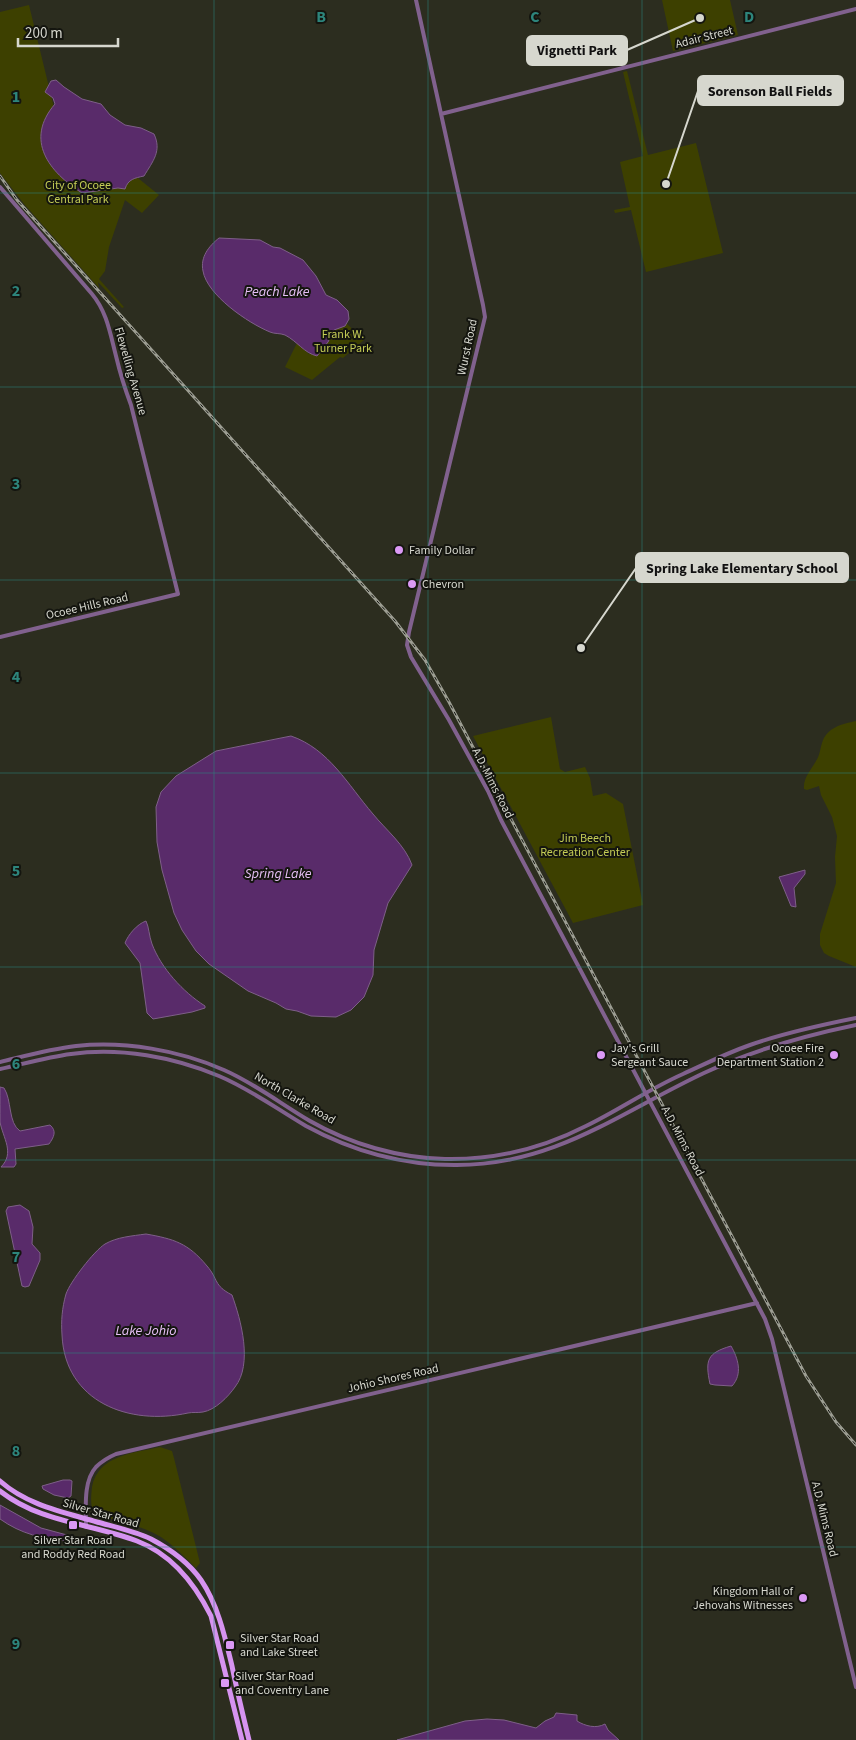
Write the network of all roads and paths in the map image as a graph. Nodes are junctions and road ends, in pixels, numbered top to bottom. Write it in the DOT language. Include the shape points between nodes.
graph roads {
  1 [pos="416,0"];
  2 [pos="856,9"];
  3 [pos="442,114"];
  4 [pos="0,187"];
  5 [pos="178,594"];
  6 [pos="0,637"];
  7 [pos="408,638"];
  8 [pos="856,1018"];
  9 [pos="856,1025"];
  10 [pos="0,1062"];
  11 [pos="0,1069"];
  12 [pos="646,1093"];
  13 [pos="651,1102"];
  14 [pos="757,1303"];
  15 [pos="0,1480"];
  16 [pos="0,1491"];
  17 [pos="86,1518"];
  18 [pos="86,1527"];
  19 [pos="856,1687"];
  20 [pos="242,1740"];
  21 [pos="249,1740"];
  1 -- 3 [label="street, Wurst Road"];
  2 -- 3 [label="street, Adair Street"];
  3 -- 7 [label="street, Wurst Road" via="485,317"];
  4 -- 5 [label="street, Flewelling Avenue" via="92,294 106,316"];
  5 -- 6 [label="street, Ocoee Hills Road"];
  7 -- 12 [label="street, A.D. Mims Road" via="411,657 488,791"];
  8 -- 12 [label="street, North Clarke Road" via="749,1045"];
  9 -- 13 [label="street, North Clarke Road" via="753,1052"];
  10 -- 12 [label="street, North Clarke Road" via="83,1046 157,1050 224,1070 312,1122 357,1142 384,1150 444,1159 495,1156 544,1144 584,1128"];
  11 -- 13 [label="street, North Clarke Road" via="77,1053 129,1053 157,1057 221,1077 348,1146 430,1165 474,1165 525,1157 569,1143"];
  12 -- 13 [label="street, A.D. Mims Road"];
  13 -- 14 [label="street, A.D. Mims Road"];
  14 -- 17 [label="street, Johio Shores Road" via="116,1454 95,1468 87,1491"];
  14 -- 19 [label="street, A.D. Mims Road" via="772,1339"];
  15 -- 17 [label="main road, Silver Star Road" via="40,1506"];
  16 -- 18 [label="main road, Silver Star Road" via="42,1515"];
  17 -- 18 [label="street, Johio Shores Road"];
  17 -- 21 [label="main road, Silver Star Road" via="150,1539 178,1557 201,1581 223,1632"];
  18 -- 20 [label="main road, Silver Star Road" via="150,1548 191,1582 211,1616"];
}
